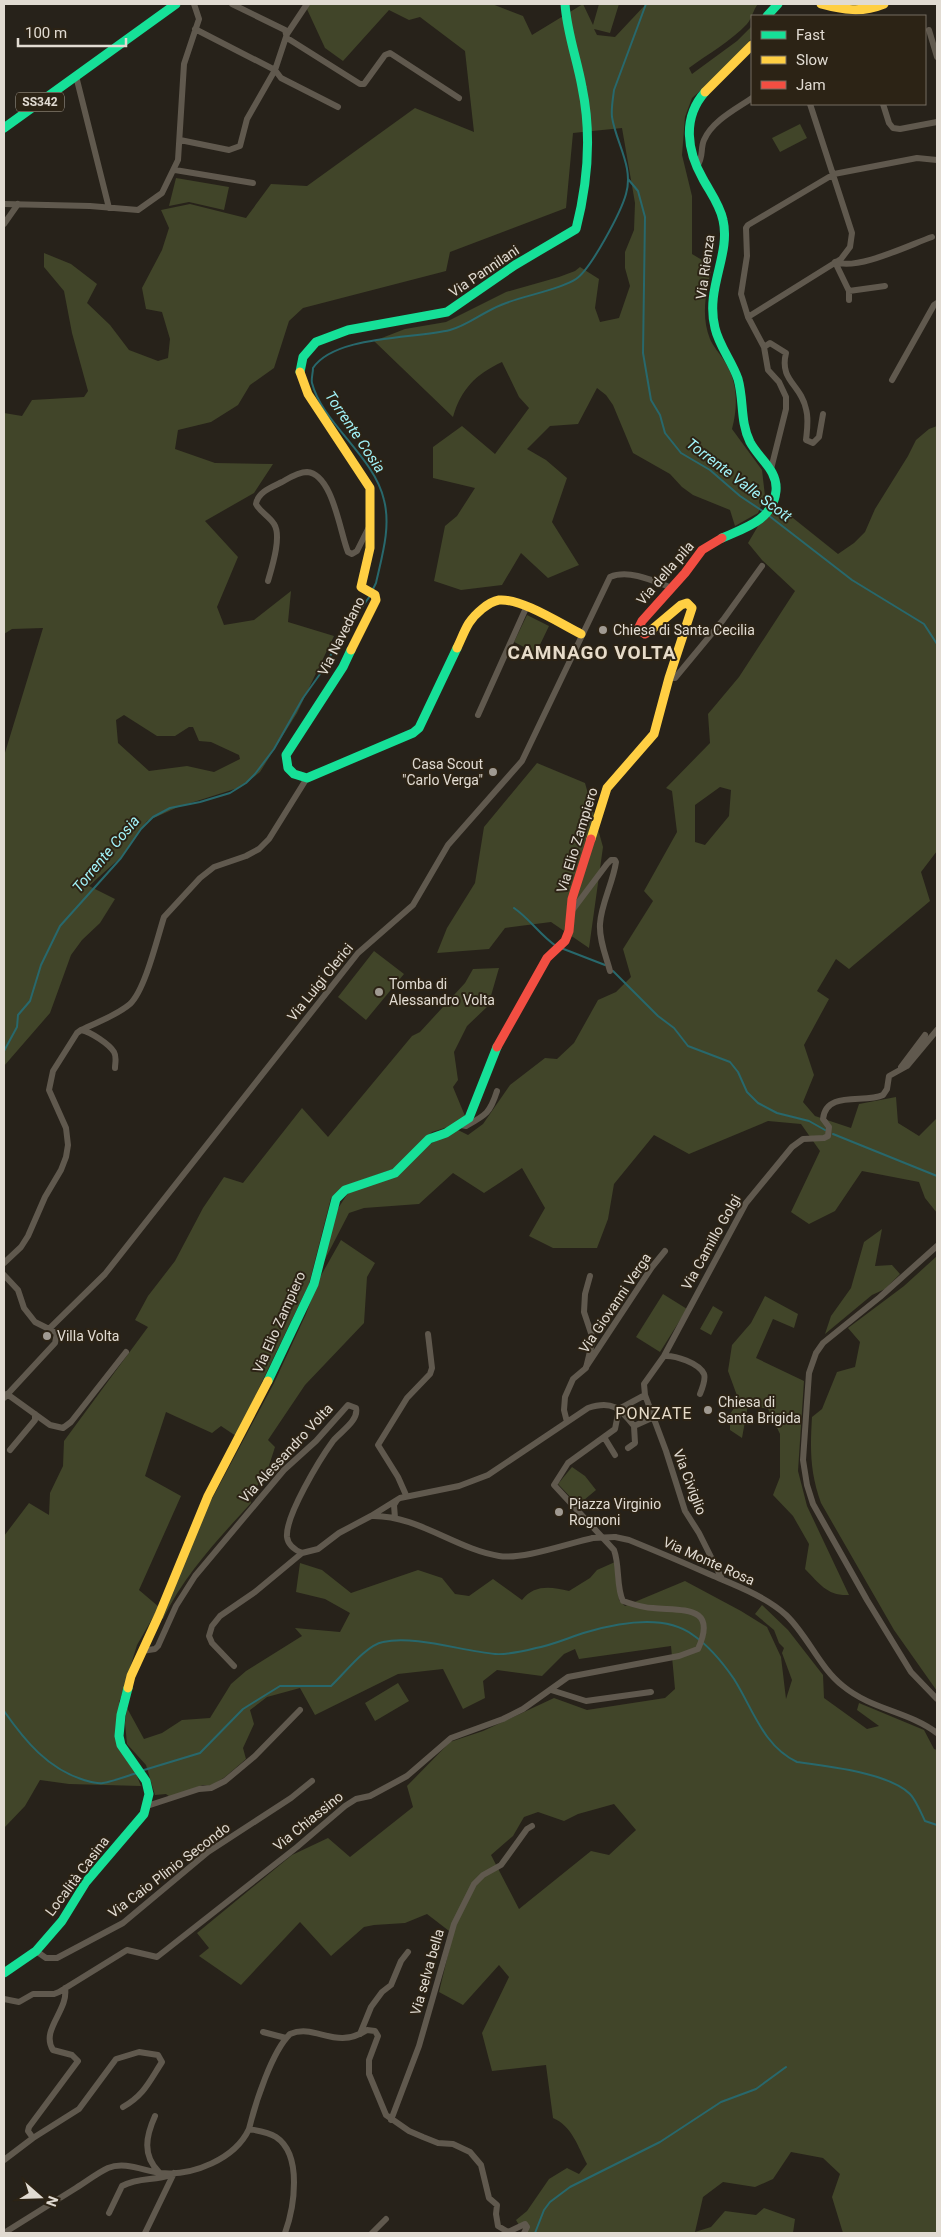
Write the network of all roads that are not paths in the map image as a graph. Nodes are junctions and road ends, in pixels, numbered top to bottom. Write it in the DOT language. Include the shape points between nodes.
graph roads {
  1 [pos="176,4"];
  2 [pos="194,4"];
  3 [pos="232,4"];
  4 [pos="307,4"];
  5 [pos="565,4"];
  6 [pos="778,4"];
  7 [pos="821,4"];
  8 [pos="884,4"];
  9 [pos="768,15"];
  10 [pos="196,29"];
  11 [pos="929,30"];
  12 [pos="287,38"];
  13 [pos="751,46"];
  14 [pos="937,57"];
  15 [pos="275,70"];
  16 [pos="76,76"];
  17 [pos="459,98"];
  18 [pos="751,99"];
  19 [pos="810,105"];
  20 [pos="883,105"];
  21 [pos="338,107"];
  22 [pos="937,122"];
  23 [pos="4,128"];
  24 [pos="180,140"];
  25 [pos="937,160"];
  26 [pos="697,166"];
  27 [pos="175,170"];
  28 [pos="834,174"];
  29 [pos="253,183"];
  30 [pos="4,204"];
  31 [pos="18,204"];
  32 [pos="110,208"];
  33 [pos="4,224"];
  34 [pos="932,237"];
  35 [pos="834,262"];
  36 [pos="885,286"];
  37 [pos="849,291"];
  38 [pos="849,300"];
  39 [pos="937,304"];
  40 [pos="748,317"];
  41 [pos="764,347"];
  42 [pos="892,380"];
  43 [pos="823,414"];
  44 [pos="772,470"];
  45 [pos="370,488"];
  46 [pos="371,524"];
  47 [pos="762,566"];
  48 [pos="268,581"];
  49 [pos="672,588"];
  50 [pos="526,608"];
  51 [pos="640,632"];
  52 [pos="581,634"];
  53 [pos="668,678"];
  54 [pos="478,715"];
  55 [pos="307,778"];
  56 [pos="571,912"];
  57 [pos="610,971"];
  58 [pos="81,1030"];
  59 [pos="937,1030"];
  60 [pos="925,1035"];
  61 [pos="115,1068"];
  62 [pos="899,1071"];
  63 [pos="497,1091"];
  64 [pos="462,1125"];
  65 [pos="937,1246"];
  66 [pos="665,1251"];
  67 [pos="4,1263"];
  68 [pos="4,1275"];
  69 [pos="590,1276"];
  70 [pos="50,1328"];
  71 [pos="428,1334"];
  72 [pos="126,1352"];
  73 [pos="664,1356"];
  74 [pos="586,1368"];
  75 [pos="700,1394"];
  76 [pos="6,1396"];
  77 [pos="645,1396"];
  78 [pos="619,1409"];
  79 [pos="35,1414"];
  80 [pos="654,1417"];
  81 [pos="567,1422"];
  82 [pos="634,1426"];
  83 [pos="604,1437"];
  84 [pos="628,1448"];
  85 [pos="10,1450"];
  86 [pos="615,1455"];
  87 [pos="406,1495"];
  88 [pos="397,1500"];
  89 [pos="371,1516"];
  90 [pos="394,1518"];
  91 [pos="302,1553"];
  92 [pos="722,1579"];
  93 [pos="142,1651"];
  94 [pos="234,1666"];
  95 [pos="551,1690"];
  96 [pos="651,1692"];
  97 [pos="937,1699"];
  98 [pos="300,1710"];
  99 [pos="937,1733"];
  100 [pos="312,1781"];
  101 [pos="147,1806"];
  102 [pos="532,1826"];
  103 [pos="36,1951"];
  104 [pos="408,1952"];
  105 [pos="4,1973"];
  106 [pos="64,1988"];
  107 [pos="4,1999"];
  108 [pos="263,2032"];
  109 [pos="360,2035"];
  110 [pos="286,2038"];
  111 [pos="123,2107"];
  112 [pos="155,2116"];
  113 [pos="391,2120"];
  114 [pos="250,2129"];
  115 [pos="33,2138"];
  116 [pos="4,2160"];
  117 [pos="160,2173"];
  118 [pos="174,2173"];
  119 [pos="109,2213"];
  120 [pos="386,2220"];
  121 [pos="4,2233"];
  122 [pos="145,2233"];
  123 [pos="285,2233"];
  124 [pos="372,2233"];
  125 [pos="524,2233"];
  1 -- 16 [label="street, SS342"];
  2 -- 10 [label="street" via="199,19"];
  3 -- 12 [label="street" via="285,30"];
  4 -- 12 [label="street"];
  5 -- 45 [label="street, Via Pannilani" via="584,92 589,154 585,198 576,229 515,265 448,312 348,330 316,342 303,357 300,373 308,394"];
  6 -- 9 [label="street"];
  7 -- 8 [label="street" via="852,12"];
  10 -- 15 [label="street"];
  10 -- 24 [label="street" via="184,64"];
  11 -- 14 [label="street"];
  12 -- 15 [label="street"];
  12 -- 17 [label="street" via="360,84 364,84 390,53"];
  13 -- 26 [label="street, Via Rienza" via="695,103 690,116 690,133"];
  15 -- 21 [label="street" via="281,78"];
  15 -- 24 [label="street" via="247,119 240,146 229,150"];
  16 -- 23 [label="street, SS342"];
  16 -- 32 [label="street"];
  18 -- 26 [label="street" via="706,134"];
  19 -- 28 [label="street"];
  20 -- 22 [label="street" via="893,128"];
  24 -- 27 [label="street"];
  25 -- 28 [label="street" via="918,158"];
  26 -- 44 [label="street, Via Rienza" via="723,216 724,253 714,282 713,318 717,339 737,379 746,434 755,451"];
  27 -- 29 [label="street"];
  27 -- 32 [label="street" via="162,193 138,210"];
  28 -- 35 [label="street" via="852,233 850,247"];
  28 -- 40 [label="street" via="748,224 741,294"];
  30 -- 31 [label="street"];
  31 -- 32 [label="street"];
  31 -- 33 [label="street"];
  34 -- 35 [label="street" via="858,263"];
  35 -- 37 [label="street"];
  35 -- 40 [label="street"];
  36 -- 37 [label="street"];
  37 -- 38 [label="street"];
  39 -- 42 [label="street"];
  40 -- 41 [label="street"];
  41 -- 43 [label="street" via="770,343 786,352 783,365 806,408 806,440 813,443 819,437"];
  41 -- 44 [label="street" via="768,370 786,397"];
  44 -- 49 [label="street, Via della pila" via="778,483 771,508 749,526 708,544"];
  45 -- 46 [label="street, Via Navedano"];
  46 -- 48 [label="street" via="352,554 348,552 328,490 315,475 309,472 293,476 264,492 256,504 272,521 277,533"];
  46 -- 55 [label="street, Via Navedano" via="370,548 361,587 375,595 376,600 343,667 285,761 292,772"];
  47 -- 53 [label="street" via="711,634 674,678"];
  49 -- 51 [label="street, Via della pila" via="642,621 638,629"];
  49 -- 52 [label="street, Via Luigi Clerici" via="643,577 610,577"];
  50 -- 52 [label="street"];
  50 -- 54 [label="street"];
  50 -- 55 [label="street" via="500,600 478,612 469,623 420,728"];
  51 -- 53 [label="street, Via Elio Zampiero" via="649,632 679,605 690,605 691,611"];
  52 -- 70 [label="street, Via Luigi Clerici" via="522,761 448,845 413,905 358,953 105,1274"];
  53 -- 56 [label="street, Via Elio Zampiero" via="652,738 607,788 572,899"];
  55 -- 58 [label="street" via="269,839 259,849 214,867 170,909 164,917 138,993 129,1004"];
  56 -- 57 [label="street" via="606,864 614,860 614,874 600,922"];
  56 -- 64 [label="street, Via Elio Zampiero" via="565,941 547,958 496,1048 475,1107"];
  58 -- 61 [label="street" via="114,1052"];
  58 -- 67 [label="street" via="53,1071 50,1081 51,1098 66,1128 66,1157 28,1236"];
  59 -- 62 [label="street"];
  60 -- 62 [label="street"];
  62 -- 73 [label="street, Via Camillo Golgi" via="889,1076 884,1095 838,1100 830,1105 823,1119 830,1130 828,1136 804,1139 792,1147 746,1203"];
  63 -- 64 [label="street" via="486,1116"];
  64 -- 93 [label="street, Via Elio Zampiero" via="429,1139 396,1173 345,1190 336,1199 314,1284 208,1496"];
  65 -- 97 [label="street" via="823,1343 809,1373 804,1460 813,1504 911,1672"];
  66 -- 74 [label="street, Via Giovanni Verga"];
  68 -- 70 [label="street" via="18,1290 24,1308 35,1322"];
  69 -- 74 [label="street" via="584,1312 593,1339"];
  70 -- 76 [label="street" via="57,1333 55,1343"];
  71 -- 87 [label="street" via="430,1374 407,1398 378,1445"];
  72 -- 79 [label="street" via="63,1428 57,1428"];
  73 -- 75 [label="street" via="673,1355 703,1372 705,1376"];
  73 -- 77 [label="street, Via Camillo Golgi" via="644,1384"];
  74 -- 81 [label="street, Via Giovanni Verga" via="573,1379 565,1397"];
  76 -- 79 [label="street"];
  77 -- 78 [label="street"];
  77 -- 80 [label="street, Via Civiglio"];
  78 -- 81 [label="street" via="603,1404"];
  78 -- 82 [label="street"];
  78 -- 83 [label="street" via="615,1429"];
  79 -- 85 [label="street" via="36,1420"];
  80 -- 82 [label="street"];
  80 -- 92 [label="street, Via Civiglio" via="685,1510"];
  81 -- 87 [label="street" via="482,1478 459,1486"];
  82 -- 84 [label="street" via="635,1443"];
  83 -- 86 [label="street"];
  83 -- 95 [label="street, Via Chiassino" via="568,1462 554,1485 614,1550 623,1601 693,1612 702,1620 705,1634 698,1648 679,1656 568,1676"];
  87 -- 88 [label="street"];
  88 -- 89 [label="street"];
  88 -- 90 [label="street"];
  89 -- 90 [label="street, Via Monte Rosa"];
  89 -- 91 [label="street" via="318,1549"];
  90 -- 92 [label="street, Via Monte Rosa, bridge" via="484,1552 506,1557 593,1538 615,1537"];
  91 -- 93 [label="street, Via Alessandro Volta" via="287,1539 289,1526 319,1464 334,1440 356,1417 356,1408 351,1405 284,1470 252,1507 195,1576 176,1606 158,1646"];
  91 -- 94 [label="street" via="220,1616 212,1626 209,1636 212,1643"];
  92 -- 99 [label="street, Via Monte Rosa" via="767,1602 787,1617 842,1686 870,1704 917,1720"];
  93 -- 101 [label="street, Via Elio Zampiero" via="131,1676 119,1726 121,1745 146,1781"];
  95 -- 96 [label="street" via="586,1701"];
  95 -- 106 [label="street, Via Chiassino" via="503,1719 456,1735 407,1776 345,1806 157,1957 127,1950"];
  98 -- 101 [label="street" via="225,1781"];
  100 -- 103 [label="street, Via Caio Plinio Secondo" via="208,1852 124,1923 57,1958 46,1958"];
  101 -- 103 [label="street, Località Casina"];
  102 -- 113 [label="street, Via selva bella" via="501,1865 474,1884 457,1916 419,2046"];
  103 -- 105 [label="street, Località Casina"];
  104 -- 109 [label="street" via="391,1985 371,2007"];
  106 -- 107 [label="street" via="54,1994 33,1994 19,2002"];
  106 -- 115 [label="street" via="66,1996 50,2042 53,2050 70,2054 78,2061 29,2127"];
  108 -- 110 [label="street"];
  109 -- 110 [label="street" via="334,2038 302,2031"];
  109 -- 113 [label="street" via="367,2030 378,2033 369,2060 369,2074"];
  110 -- 114 [label="street" via="260,2094"];
  111 -- 115 [label="street" via="145,2090 162,2062 158,2055 139,2052 116,2058 79,2109"];
  112 -- 117 [label="street" via="146,2148 151,2165"];
  113 -- 125 [label="street" via="438,2143 462,2147 476,2158 487,2195 497,2205 496,2220 501,2230 510,2232 524,2224 527,2225"];
  114 -- 118 [label="street" via="244,2139 224,2156 204,2166"];
  114 -- 123 [label="street" via="276,2137 291,2160 294,2198"];
  115 -- 116 [label="street"];
  117 -- 118 [label="street"];
  117 -- 121 [label="street" via="130,2166 110,2167"];
  118 -- 119 [label="street" via="122,2186"];
  118 -- 122 [label="street"];
  120 -- 124 [label="street"];
}
